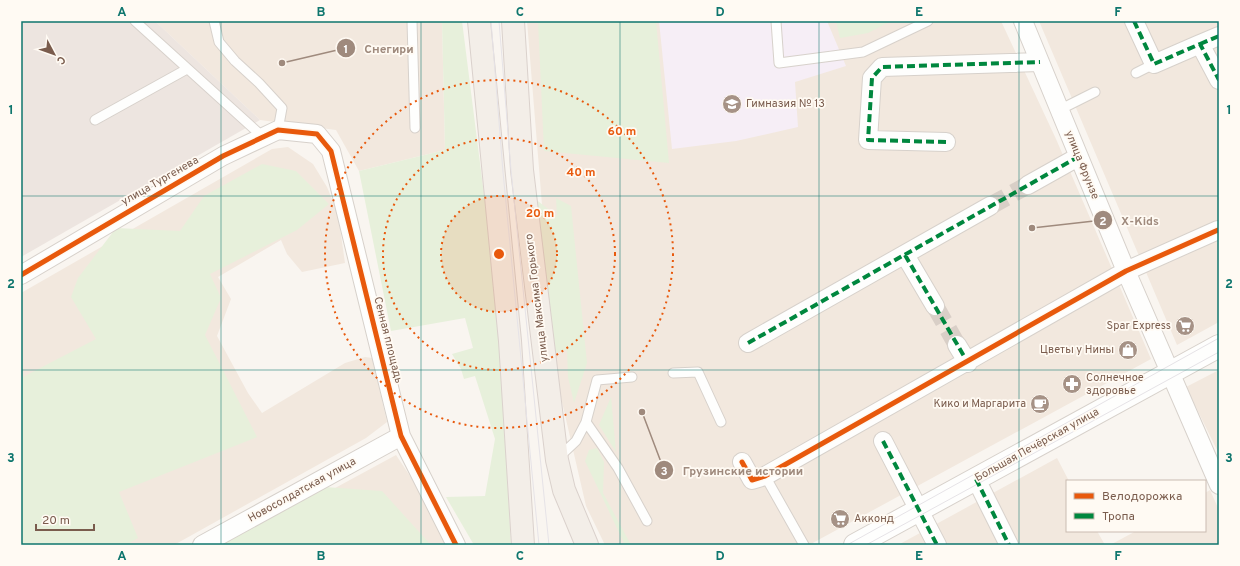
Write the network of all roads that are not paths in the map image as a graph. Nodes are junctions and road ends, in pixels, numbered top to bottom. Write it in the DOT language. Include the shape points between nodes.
graph roads {
  1 [pos="135,21"];
  2 [pos="214,21"];
  3 [pos="412,21"];
  4 [pos="479,21"];
  5 [pos="513,21"];
  6 [pos="776,21"];
  7 [pos="928,21"];
  8 [pos="1023,21"];
  9 [pos="1134,21"];
  10 [pos="1219,36"];
  11 [pos="1200,44"];
  12 [pos="1040,62"];
  13 [pos="1154,64"];
  14 [pos="187,68"];
  15 [pos="1136,73"];
  16 [pos="1219,80"];
  17 [pos="1095,92"];
  18 [pos="1059,110"];
  19 [pos="95,120"];
  20 [pos="415,128"];
  21 [pos="270,134"];
  22 [pos="946,142"];
  23 [pos="1078,157"];
  24 [pos="1028,185"];
  25 [pos="990,206"];
  26 [pos="1219,230"];
  27 [pos="905,254"];
  28 [pos="1126,271"];
  29 [pos="21,275"];
  30 [pos="935,306"];
  31 [pos="748,343"];
  32 [pos="957,345"];
  33 [pos="1219,346"];
  34 [pos="968,363"];
  35 [pos="1169,373"];
  36 [pos="673,374"];
  37 [pos="632,377"];
  38 [pos="586,422"];
  39 [pos="721,422"];
  40 [pos="401,436"];
  41 [pos="883,441"];
  42 [pos="557,460"];
  43 [pos="742,462"];
  44 [pos="765,476"];
  45 [pos="976,479"];
  46 [pos="1219,485"];
  47 [pos="564,490"];
  48 [pos="919,510"];
  49 [pos="647,521"];
  50 [pos="519,541"];
  51 [pos="202,545"];
  52 [pos="456,545"];
  53 [pos="573,545"];
  54 [pos="588,545"];
  55 [pos="804,545"];
  56 [pos="854,545"];
  57 [pos="937,545"];
  58 [pos="1009,545"];
  1 -- 14 [label="lane"];
  2 -- 21 [label="lane" via="219,42 234,61 282,108"];
  3 -- 20 [label="lane"];
  4 -- 50 [label="main road" via="510,341"];
  5 -- 42 [label="main road, улица Максима Горького" via="522,170"];
  6 -- 7 [label="lane" via="779,63 863,52"];
  8 -- 12 [label="street, улица Фрунзе"];
  9 -- 13 [label="street"];
  10 -- 11 [label="street"];
  11 -- 13 [label="street"];
  11 -- 16 [label="street"];
  12 -- 18 [label="street, улица Фрунзе"];
  12 -- 22 [label="street" via="882,67 872,78 868,140"];
  13 -- 15 [label="lane"];
  14 -- 19 [label="lane"];
  14 -- 21 [label="lane"];
  17 -- 18 [label="lane"];
  18 -- 23 [label="street, улица Фрунзе"];
  21 -- 29 [label="street, улица Тургенева" via="223,156"];
  21 -- 40 [label="street, Сенная площадь" via="317,134 331,151"];
  23 -- 24 [label="street"];
  23 -- 28 [label="street, улица Фрунзе"];
  25 -- 27 [label="street"];
  26 -- 28 [label="street"];
  27 -- 30 [label="street"];
  27 -- 31 [label="street"];
  28 -- 34 [label="street"];
  28 -- 35 [label="street, улица Фрунзе"];
  32 -- 34 [label="street"];
  33 -- 35 [label="street, Большая Печёрская улица"];
  34 -- 44 [label="street"];
  35 -- 45 [label="street, Большая Печёрская улица"];
  35 -- 46 [label="street, улица Фрунзе"];
  36 -- 39 [label="lane" via="698,372"];
  37 -- 38 [label="lane" via="596,380"];
  38 -- 42 [label="lane" via="576,441"];
  38 -- 49 [label="lane" via="618,468"];
  40 -- 51 [label="street, Новосолдатская улица"];
  40 -- 52 [label="street, Сенная площадь"];
  41 -- 48 [label="street"];
  42 -- 47 [label="main road, улица Максима Горького"];
  43 -- 44 [label="street" via="752,480"];
  44 -- 55 [label="lane"];
  45 -- 48 [label="street, Большая Печёрская улица"];
  45 -- 58 [label="street"];
  47 -- 53 [label="main road"];
  47 -- 54 [label="main road, улица Максима Горького"];
  48 -- 56 [label="street, Большая Печёрская улица"];
  48 -- 57 [label="street"];
}
